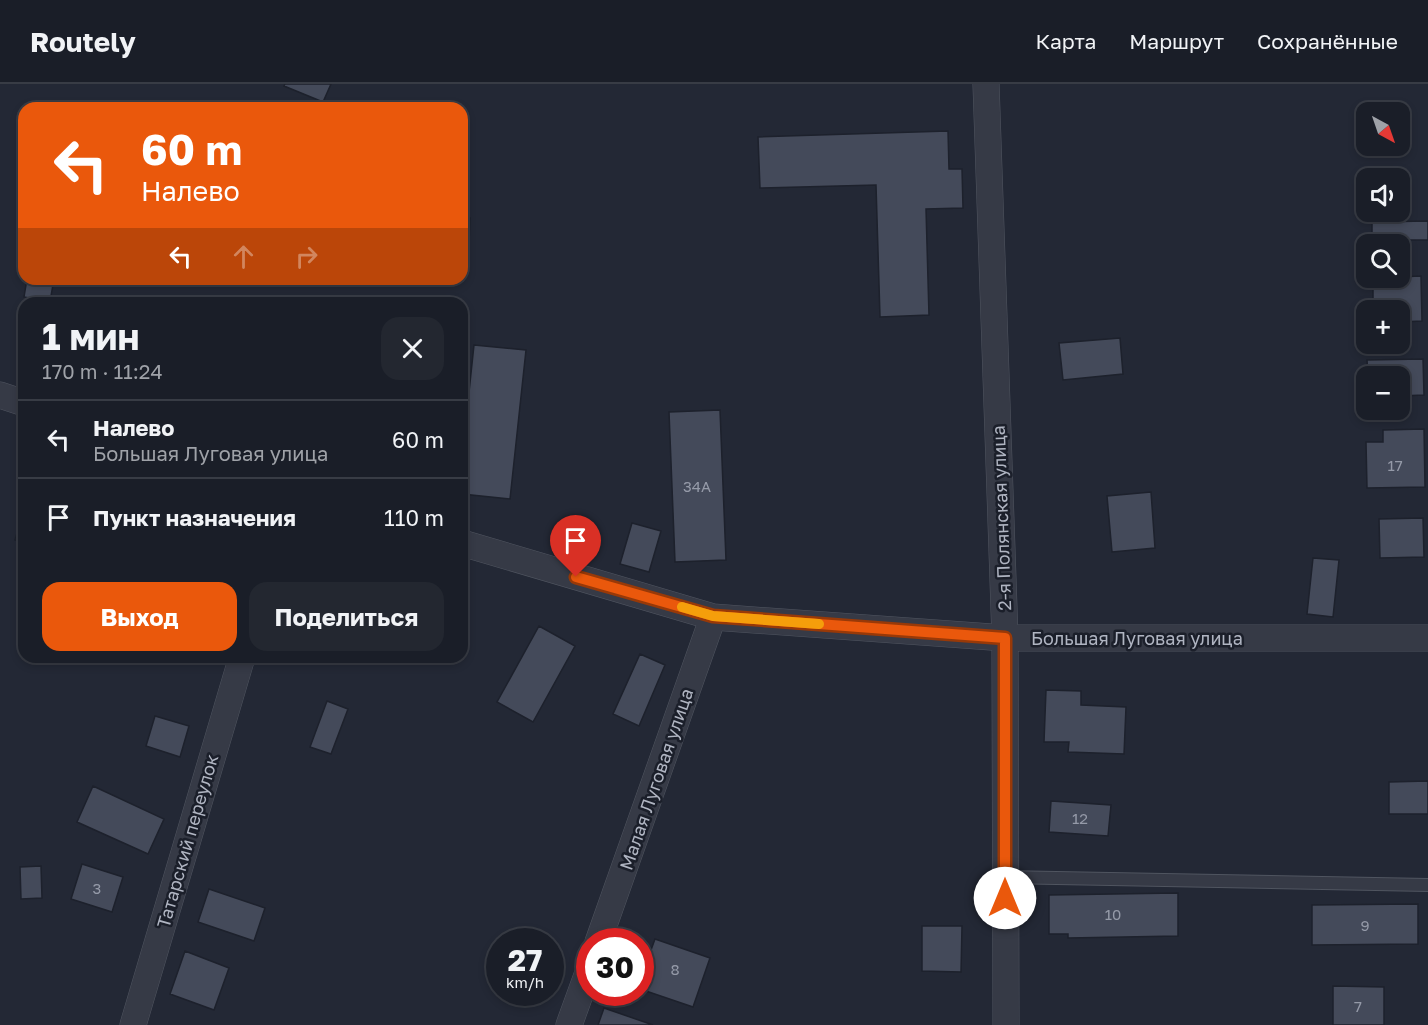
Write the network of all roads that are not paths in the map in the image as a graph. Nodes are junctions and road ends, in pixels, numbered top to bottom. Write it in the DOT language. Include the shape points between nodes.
graph roads {
  1 [pos="986,84"];
  2 [pos="0,395"];
  3 [pos="18,401"];
  4 [pos="468,545"];
  5 [pos="713,616"];
  6 [pos="1005,638"];
  7 [pos="1428,638"];
  8 [pos="240,663"];
  9 [pos="1005,877"];
  10 [pos="1428,885"];
  11 [pos="603,928"];
  12 [pos="576,1006"];
  13 [pos="133,1025"];
  14 [pos="569,1025"];
  15 [pos="1006,1025"];
  1 -- 6 [label="street, 2-я Полянская улица"];
  2 -- 3 [label="street"];
  4 -- 5 [label="street, Большая Луговая улица"];
  5 -- 6 [label="street, Большая Луговая улица"];
  5 -- 11 [label="street, Малая Луговая улица"];
  6 -- 7 [label="street, Большая Луговая улица"];
  6 -- 9 [label="street, 2-я Полянская улица"];
  8 -- 13 [label="street, Татарский переулок"];
  9 -- 10 [label="lane"];
  9 -- 15 [label="street, 2-я Полянская улица"];
  12 -- 14 [label="street"];
}
